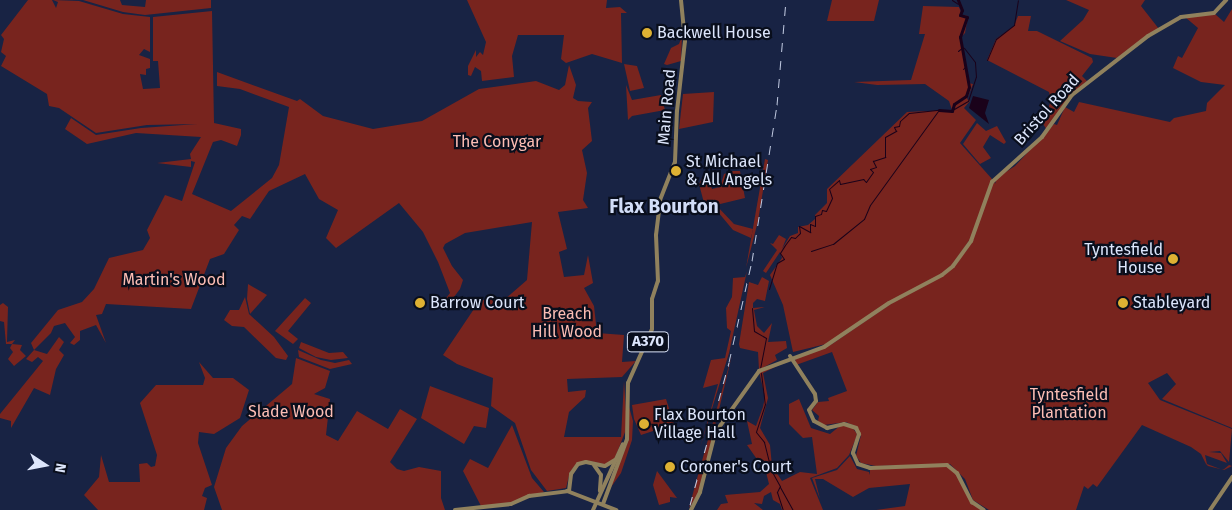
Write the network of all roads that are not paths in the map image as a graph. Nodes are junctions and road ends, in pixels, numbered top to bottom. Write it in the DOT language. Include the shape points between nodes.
graph roads {
  1 [pos="681,0"];
  2 [pos="1226,0"];
  3 [pos="790,356"];
  4 [pos="628,433"];
  5 [pos="619,454"];
  6 [pos="589,462"];
  7 [pos="1232,477"];
  8 [pos="569,490"];
  9 [pos="598,498"];
  10 [pos="605,505"];
  11 [pos="593,508"];
  12 [pos="613,509"];
  13 [pos="1211,509"];
  14 [pos="455,510"];
  15 [pos="691,510"];
  16 [pos="984,510"];
  1 -- 4 [label="main road, Main Road / A370" via="686,41 675,162 661,196 657,223 658,281 652,299 652,329 627,386"];
  2 -- 3 [label="main road, Bristol Road" via="1214,13 1181,17 1148,36 1076,92 1042,137 992,182 971,241 953,266 824,346"];
  3 -- 15 [label="main road, Bristol Road" via="760,370 715,433 700,492"];
  3 -- 16 [label="main road" via="815,394 816,401 809,410 814,421 827,428 844,424 856,428 858,434 853,453 858,464 870,468 947,465 957,473 972,502"];
  4 -- 5 [label="main road, A370"];
  4 -- 10 [label="main road"];
  5 -- 6 [label="main road" via="607,466"];
  5 -- 9 [label="main road, A370"];
  6 -- 8 [label="main road" via="574,468"];
  6 -- 9 [label="main road" via="601,474"];
  7 -- 13 [label="main road"];
  8 -- 10 [label="main road"];
  8 -- 14 [label="main road" via="529,496 511,504"];
  9 -- 11 [label="main road, A370"];
  10 -- 12 [label="main road"];
}
